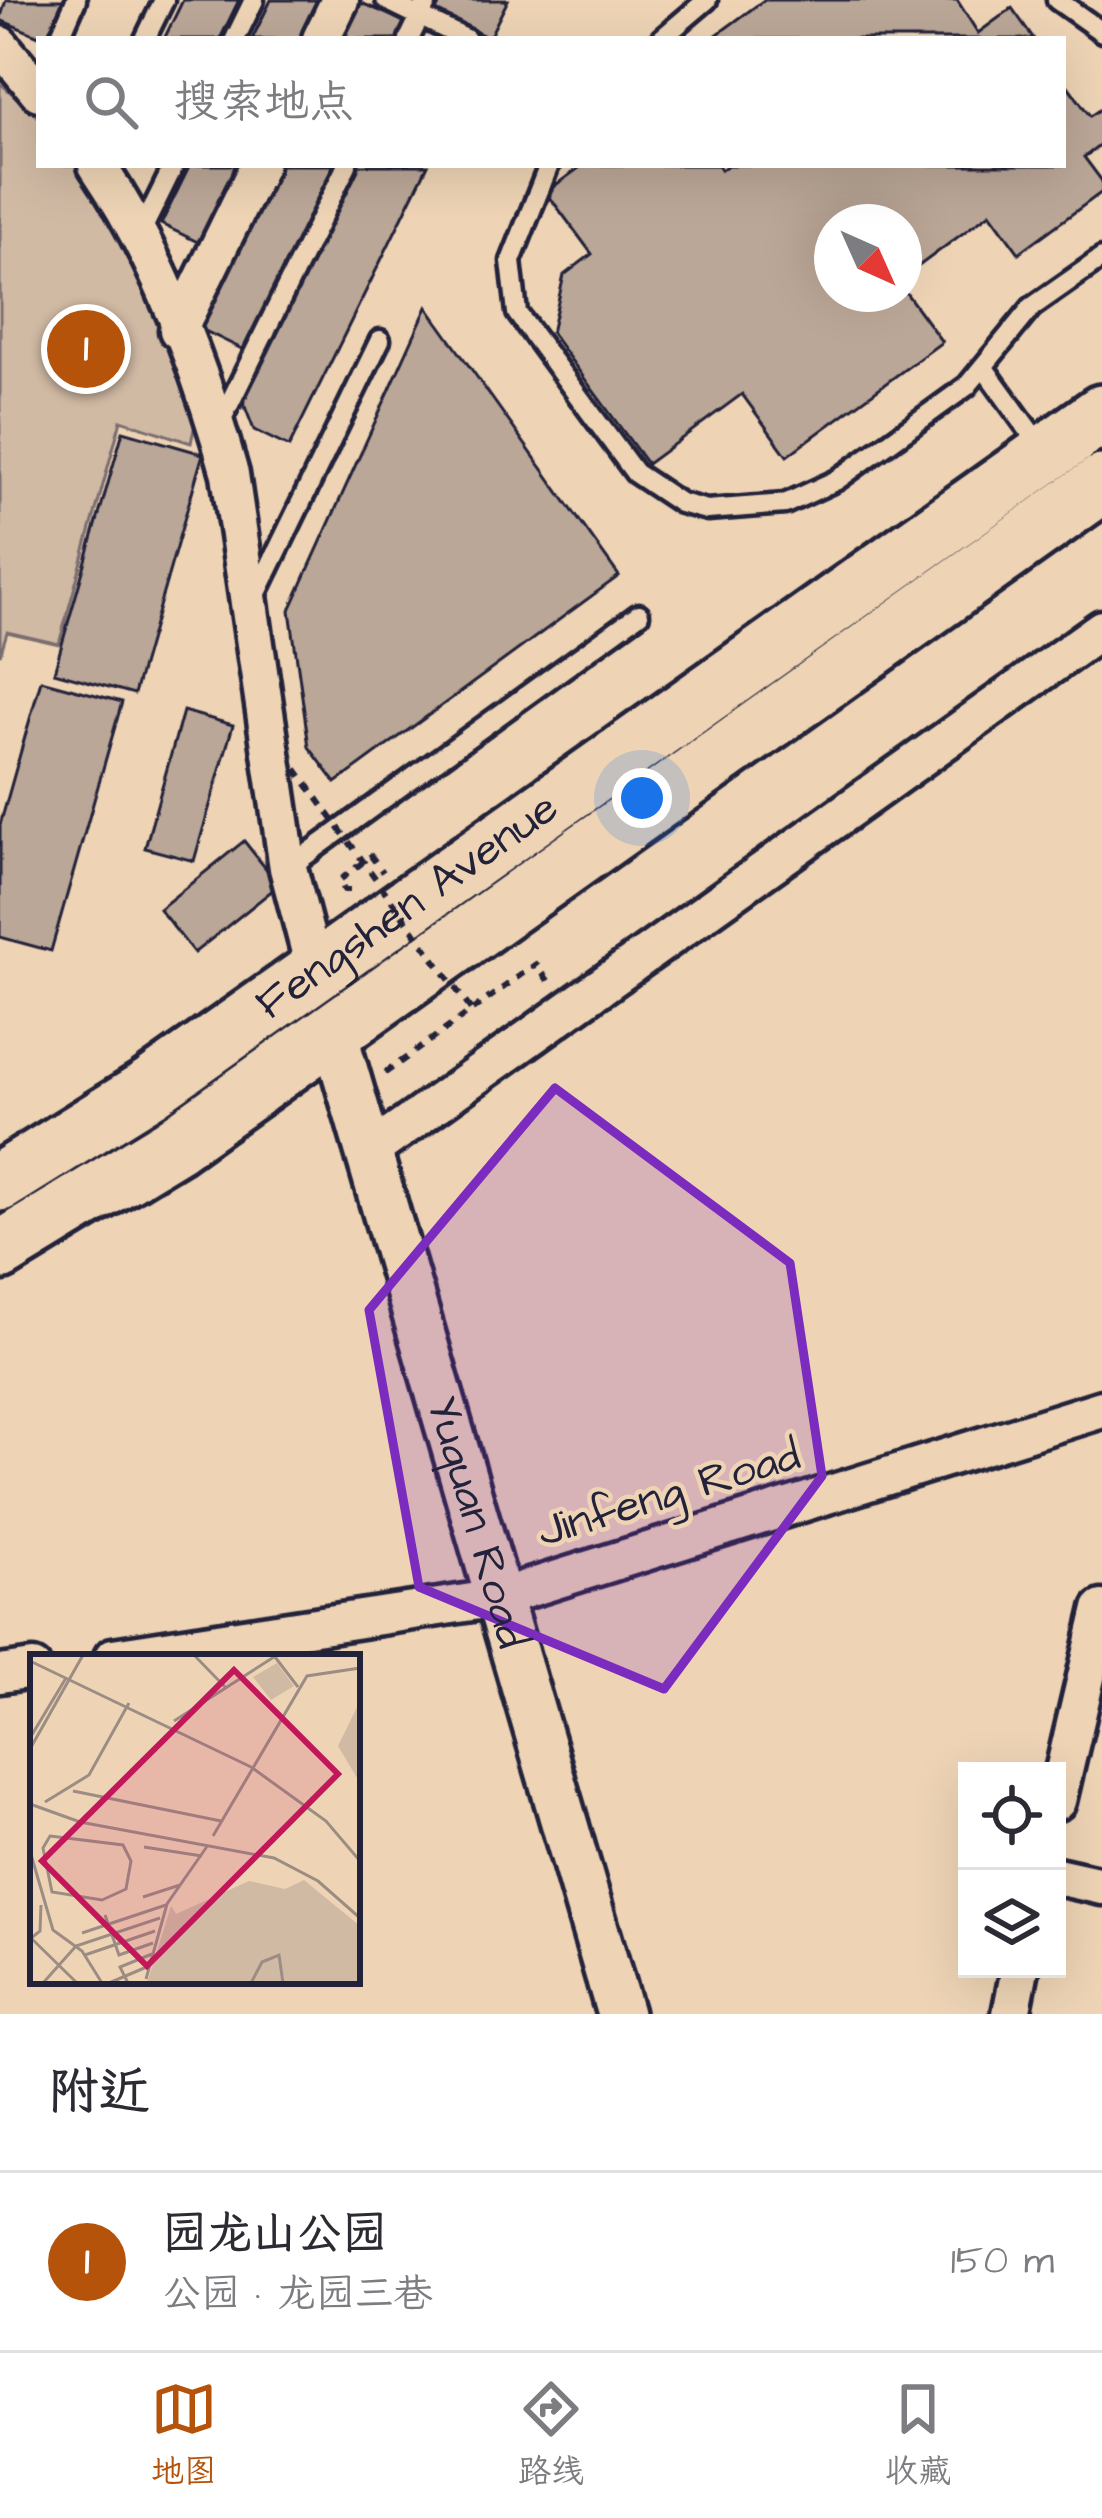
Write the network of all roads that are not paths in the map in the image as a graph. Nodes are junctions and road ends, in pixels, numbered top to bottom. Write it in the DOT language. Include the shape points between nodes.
graph roads {
  1 [pos="76,0"];
  2 [pos="164,0"];
  3 [pos="254,0"];
  4 [pos="340,0"];
  5 [pos="386,0"];
  6 [pos="707,0"];
  7 [pos="1057,0"];
  8 [pos="424,8"];
  9 [pos="1102,32"];
  10 [pos="60,36"];
  11 [pos="146,36"];
  12 [pos="236,36"];
  13 [pos="322,36"];
  14 [pos="410,36"];
  15 [pos="462,36"];
  16 [pos="665,36"];
  17 [pos="0,45"];
  18 [pos="36,88"];
  19 [pos="99,168"];
  20 [pos="173,168"];
  21 [pos="258,168"];
  22 [pos="346,168"];
  23 [pos="548,168"];
  24 [pos="139,236"];
  25 [pos="1102,258"];
  26 [pos="178,330"];
  27 [pos="380,340"];
  28 [pos="984,368"];
  29 [pos="1102,414"];
  30 [pos="217,429"];
  31 [pos="1046,453"];
  32 [pos="1102,484"];
  33 [pos="246,614"];
  34 [pos="639,614"];
  35 [pos="1102,629"];
  36 [pos="288,868"];
  37 [pos="315,970"];
  38 [pos="333,1030"];
  39 [pos="369,1152"];
  40 [pos="0,1182"];
  41 [pos="0,1251"];
  42 [pos="1102,1409"];
  43 [pos="498,1598"];
  44 [pos="1102,1609"];
  45 [pos="133,1654"];
  46 [pos="30,1670"];
  47 [pos="0,1675"];
  48 [pos="1066,1763"];
  49 [pos="1066,1878"];
  50 [pos="1102,1886"];
  51 [pos="1018,1978"];
  52 [pos="620,2014"];
  53 [pos="1011,2014"];
  1 -- 10 [label="lane"];
  2 -- 11 [label="lane"];
  3 -- 12 [label="lane"];
  4 -- 13 [label="street"];
  5 -- 8 [label="lane"];
  6 -- 16 [label="lane"];
  7 -- 9 [label="lane"];
  8 -- 14 [label="lane"];
  8 -- 15 [label="lane"];
  17 -- 18 [label="street"];
  19 -- 24 [label="street"];
  20 -- 24 [label="lane"];
  21 -- 26 [label="street"];
  22 -- 30 [label="lane"];
  23 -- 28 [label="lane" via="511,261 518,313 635,473 680,502 735,512 812,494"];
  24 -- 26 [label="street"];
  25 -- 28 [label="lane" via="1032,307"];
  26 -- 30 [label="street"];
  27 -- 33 [label="lane"];
  28 -- 31 [label="lane"];
  29 -- 31 [label="main road, Fengshen Avenue"];
  30 -- 33 [label="street"];
  31 -- 37 [label="main road, Fengshen Avenue"];
  32 -- 38 [label="main road, Fengshen Avenue"];
  33 -- 36 [label="street"];
  34 -- 36 [label="lane"];
  35 -- 39 [label="street"];
  36 -- 37 [label="street"];
  37 -- 40 [label="main road, Fengshen Avenue"];
  38 -- 39 [label="street, Yuquan Road"];
  38 -- 41 [label="main road, Fengshen Avenue" via="140,1168"];
  39 -- 43 [label="street, Yuquan Road"];
  42 -- 43 [label="street, Jinfeng Road"];
  43 -- 45 [label="street, Jinfeng Road"];
  43 -- 52 [label="street, Yuquan Road"];
  44 -- 48 [label="street"];
  46 -- 47 [label="street"];
  49 -- 50 [label="street"];
  51 -- 53 [label="street"];
}
